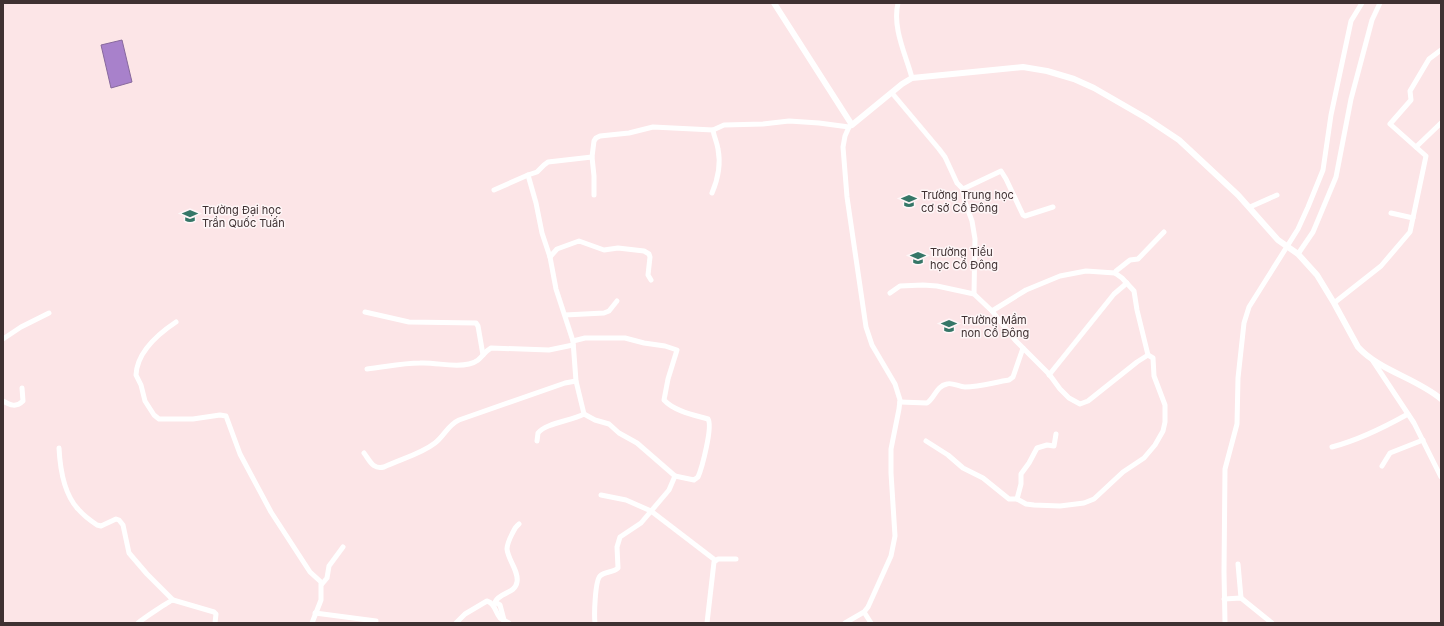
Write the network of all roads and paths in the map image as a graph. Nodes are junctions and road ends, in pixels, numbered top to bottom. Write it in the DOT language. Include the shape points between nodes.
graph roads {
  1 [pos="774,3"];
  2 [pos="898,3"];
  3 [pos="1362,3"];
  4 [pos="1380,3"];
  5 [pos="1441,50"];
  6 [pos="912,78"];
  7 [pos="892,93"];
  8 [pos="1441,123"];
  9 [pos="850,126"];
  10 [pos="713,130"];
  11 [pos="1416,148"];
  12 [pos="592,157"];
  13 [pos="528,175"];
  14 [pos="963,189"];
  15 [pos="494,190"];
  16 [pos="712,193"];
  17 [pos="594,195"];
  18 [pos="1276,196"];
  19 [pos="1053,207"];
  20 [pos="1250,207"];
  21 [pos="1390,213"];
  22 [pos="1413,218"];
  23 [pos="1164,232"];
  24 [pos="1293,251"];
  25 [pos="550,257"];
  26 [pos="1115,273"];
  27 [pos="651,280"];
  28 [pos="1126,282"];
  29 [pos="890,293"];
  30 [pos="974,294"];
  31 [pos="618,302"];
  32 [pos="1334,303"];
  33 [pos="992,311"];
  34 [pos="365,312"];
  35 [pos="49,313"];
  36 [pos="565,315"];
  37 [pos="176,322"];
  38 [pos="3,339"];
  39 [pos="573,343"];
  40 [pos="1023,348"];
  41 [pos="1148,355"];
  42 [pos="484,356"];
  43 [pos="1372,359"];
  44 [pos="367,369"];
  45 [pos="1049,375"];
  46 [pos="576,381"];
  47 [pos="22,388"];
  48 [pos="1441,399"];
  49 [pos="3,401"];
  50 [pos="900,402"];
  51 [pos="584,414"];
  52 [pos="1408,414"];
  53 [pos="1056,434"];
  54 [pos="1423,440"];
  55 [pos="537,441"];
  56 [pos="926,441"];
  57 [pos="1332,447"];
  58 [pos="59,448"];
  59 [pos="364,452"];
  60 [pos="1382,466"];
  61 [pos="675,476"];
  62 [pos="1441,477"];
  63 [pos="601,495"];
  64 [pos="1017,499"];
  65 [pos="651,511"];
  66 [pos="519,524"];
  67 [pos="343,547"];
  68 [pos="736,559"];
  69 [pos="715,560"];
  70 [pos="1238,564"];
  71 [pos="322,584"];
  72 [pos="1241,598"];
  73 [pos="1224,599"];
  74 [pos="173,600"];
  75 [pos="864,612"];
  76 [pos="315,613"];
  77 [pos="376,621"];
  78 [pos="506,621"];
  79 [pos="138,623"];
  80 [pos="215,623"];
  81 [pos="312,623"];
  82 [pos="456,623"];
  83 [pos="595,623"];
  84 [pos="707,623"];
  85 [pos="845,623"];
  86 [pos="871,623"];
  87 [pos="1225,623"];
  88 [pos="1272,623"];
  1 -- 9 [label="street"];
  2 -- 6 [label="street" via="898,30"];
  3 -- 24 [label="street" via="1352,21 1331,115 1323,170"];
  4 -- 24 [label="street" via="1372,20 1351,99 1336,177 1313,232"];
  5 -- 11 [label="street" via="1429,59 1410,92 1412,100 1390,124"];
  6 -- 7 [label="street"];
  6 -- 20 [label="street" via="1007,68 1035,68 1074,79 1140,114 1179,140"];
  7 -- 9 [label="street"];
  7 -- 14 [label="street" via="945,157 957,183"];
  8 -- 11 [label="street"];
  9 -- 10 [label="street" via="788,121 724,126"];
  9 -- 50 [label="street" via="843,147 846,197 866,327 872,346 895,384"];
  10 -- 12 [label="street" via="653,127 600,136 594,141"];
  10 -- 16 [label="street" via="719,160"];
  11 -- 22 [label="street" via="1426,156"];
  12 -- 13 [label="street" via="548,162 537,172"];
  12 -- 17 [label="street"];
  13 -- 15 [label="street"];
  13 -- 25 [label="street"];
  14 -- 19 [label="street" via="1001,171 1025,216"];
  14 -- 30 [label="street" via="975,239"];
  18 -- 20 [label="street"];
  20 -- 24 [label="street" via="1278,240"];
  21 -- 22 [label="street"];
  22 -- 32 [label="street" via="1410,232 1381,266"];
  23 -- 26 [label="street" via="1138,259 1130,260"];
  24 -- 32 [label="street" via="1316,275"];
  24 -- 73 [label="street" via="1249,307 1244,323 1238,378 1237,424 1225,470"];
  25 -- 27 [label="street" via="557,249 579,241 604,250 618,248 644,251 650,257 648,275"];
  25 -- 36 [label="street" via="556,289"];
  26 -- 28 [label="street"];
  26 -- 33 [label="street" via="1086,271 1055,278 1026,290"];
  28 -- 41 [label="street" via="1134,291"];
  28 -- 45 [label="street"];
  29 -- 30 [label="street" via="900,286 923,285"];
  30 -- 33 [label="street"];
  31 -- 36 [label="street" via="604,313"];
  32 -- 43 [label="street" via="1358,347"];
  33 -- 40 [label="street"];
  34 -- 42 [label="street" via="409,322 476,323"];
  35 -- 38 [label="street"];
  36 -- 39 [label="street"];
  37 -- 71 [label="street" via="152,342 138,366 136,375 145,401 154,415 161,420 226,416 240,454 271,512 307,567"];
  39 -- 42 [label="street" via="554,350 491,348"];
  39 -- 46 [label="street"];
  39 -- 61 [label="street" via="584,338 625,338 677,350 664,400 710,422 698,477 694,480"];
  40 -- 45 [label="street"];
  40 -- 50 [label="street" via="1013,377 1009,380 967,387 947,383 936,391 927,404"];
  41 -- 45 [label="street" via="1088,401 1080,404 1069,398"];
  41 -- 64 [label="street" via="1153,358 1154,376 1165,405 1165,422 1163,431 1147,455 1122,472 1094,499 1084,503 1060,506 1034,505"];
  42 -- 44 [label="street" via="467,364 418,363"];
  43 -- 48 [label="street" via="1422,385"];
  43 -- 52 [label="street"];
  46 -- 51 [label="street"];
  46 -- 59 [label="street" via="460,420 451,425 436,443 425,450 384,467 374,467"];
  47 -- 49 [label="street" via="21,403 12,405"];
  50 -- 75 [label="street" via="891,449 894,545 874,597"];
  51 -- 55 [label="street" via="544,428 538,433"];
  51 -- 61 [label="street" via="609,424 637,443"];
  52 -- 54 [label="street"];
  52 -- 57 [label="street" via="1370,434"];
  53 -- 64 [label="street" via="1054,446 1037,448 1021,474"];
  54 -- 60 [label="street" via="1390,453"];
  54 -- 62 [label="street"];
  56 -- 64 [label="street" via="963,468 983,478 1009,499"];
  58 -- 74 [label="street" via="60,465 69,495 78,510 100,526 119,520 123,525 129,553"];
  61 -- 65 [label="street" via="669,490"];
  63 -- 65 [label="street" via="626,500"];
  65 -- 69 [label="street"];
  65 -- 83 [label="street" via="640,524 620,537 617,547 618,568 600,576 594,610"];
  66 -- 78 [label="street" via="515,527 507,548 516,573 515,587 495,602 500,605"];
  67 -- 71 [label="street" via="329,566 327,578"];
  68 -- 69 [label="street"];
  69 -- 84 [label="street"];
  70 -- 72 [label="street"];
  71 -- 76 [label="street" via="321,600"];
  72 -- 73 [label="street"];
  72 -- 88 [label="street"];
  73 -- 87 [label="street"];
  74 -- 79 [label="street"];
  74 -- 80 [label="street" via="214,612"];
  75 -- 85 [label="street"];
  75 -- 86 [label="street"];
  76 -- 77 [label="street"];
  76 -- 81 [label="street"];
  78 -- 82 [label="street" via="501,618 490,601 487,601 465,614"];
}
